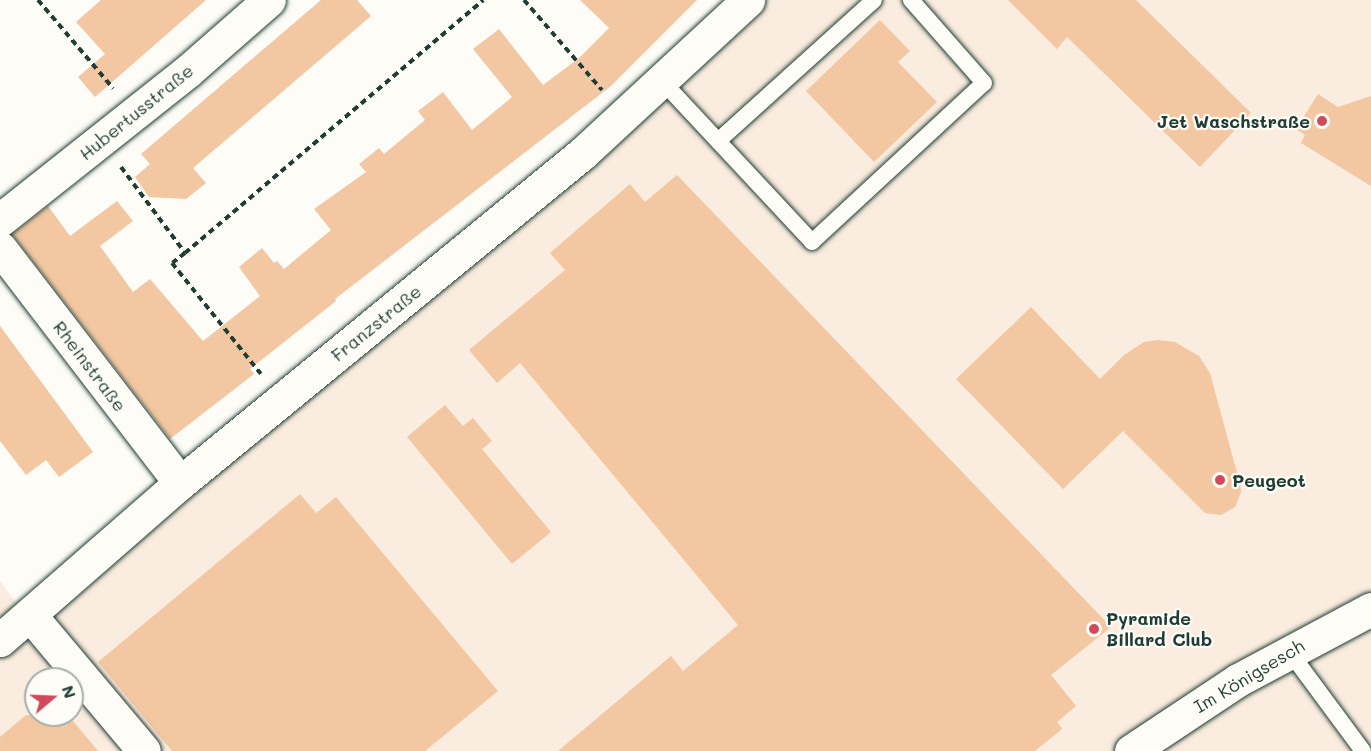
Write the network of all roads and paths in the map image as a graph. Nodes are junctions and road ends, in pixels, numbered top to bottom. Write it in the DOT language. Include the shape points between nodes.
graph roads {
  1 [pos="38,0"];
  2 [pos="269,0"];
  3 [pos="483,0"];
  4 [pos="524,0"];
  5 [pos="748,0"];
  6 [pos="874,0"];
  7 [pos="911,0"];
  8 [pos="662,81"];
  9 [pos="135,113"];
  10 [pos="625,117"];
  11 [pos="100,140"];
  12 [pos="718,141"];
  13 [pos="0,220"];
  14 [pos="0,248"];
  15 [pos="185,252"];
  16 [pos="282,400"];
  17 [pos="180,483"];
  18 [pos="1371,609"];
  19 [pos="30,615"];
  20 [pos="0,640"];
  21 [pos="1289,651"];
  22 [pos="144,751"];
  23 [pos="1131,751"];
  24 [pos="1363,751"];
  1 -- 9 [label="path"];
  2 -- 9 [label="street, Hubertusstraße"];
  3 -- 15 [label="path"];
  4 -- 10 [label="path"];
  5 -- 8 [label="street, Franzstraße"];
  6 -- 12 [label="lane"];
  7 -- 12 [label="lane" via="984,83 812,242"];
  8 -- 10 [label="street, Franzstraße"];
  8 -- 12 [label="lane"];
  9 -- 11 [label="street, Hubertusstraße"];
  10 -- 16 [label="street, Franzstraße"];
  11 -- 13 [label="street, Hubertusstraße"];
  11 -- 15 [label="path"];
  14 -- 17 [label="street, Rheinstraße"];
  15 -- 16 [label="path" via="172,263"];
  16 -- 17 [label="street, Franzstraße"];
  17 -- 19 [label="street, Franzstraße"];
  18 -- 21 [label="street, Im Königsesch"];
  19 -- 20 [label="street, Franzstraße"];
  19 -- 22 [label="street"];
  21 -- 23 [label="street, Im Königsesch"];
  21 -- 24 [label="lane"];
}
